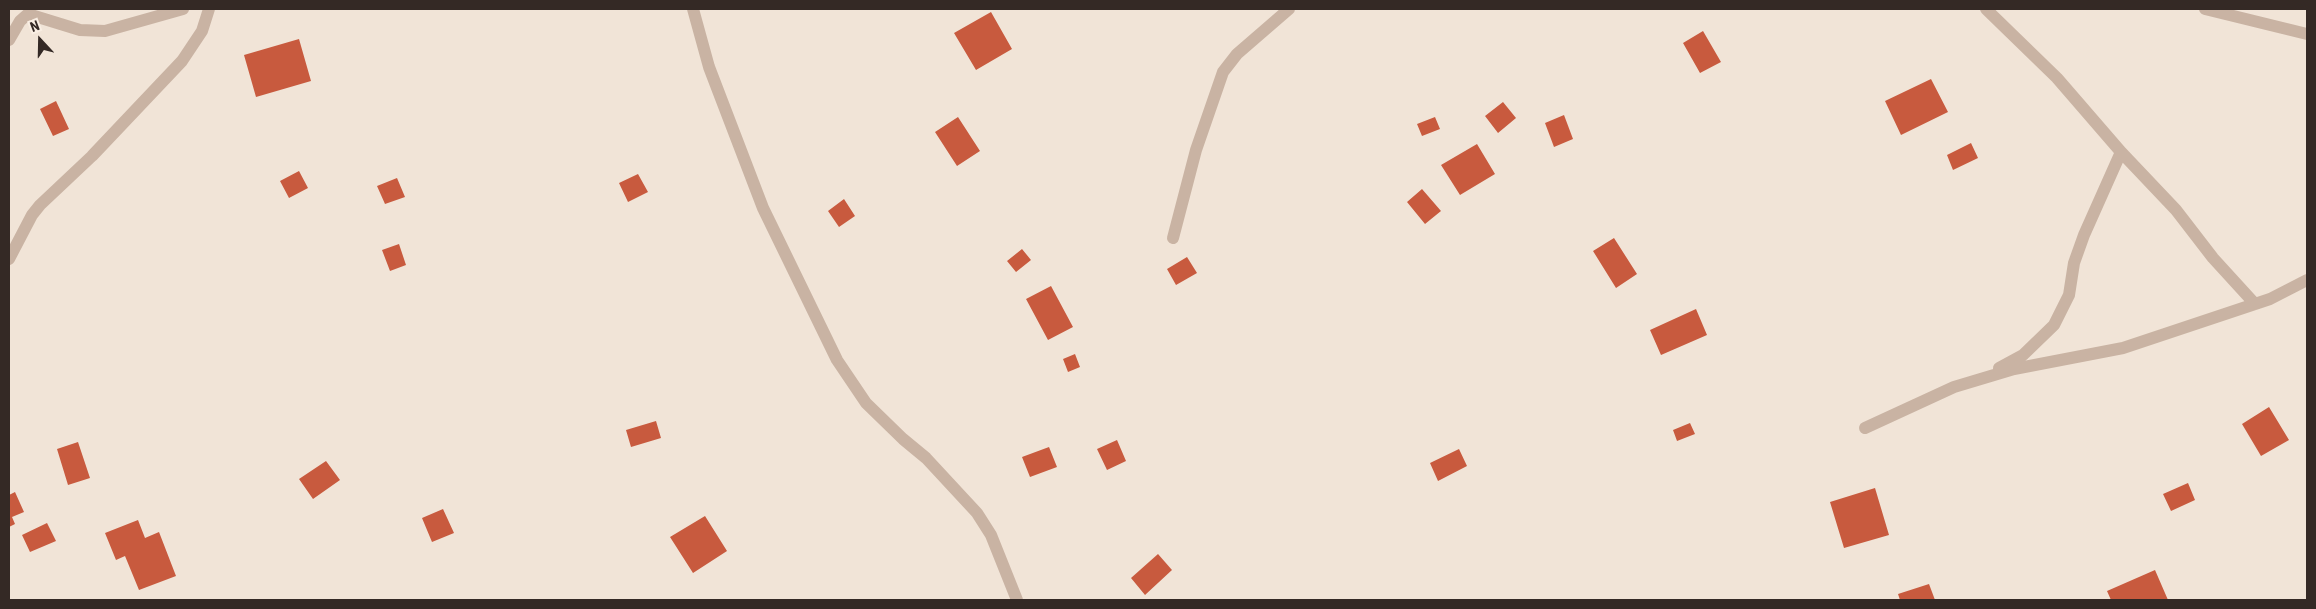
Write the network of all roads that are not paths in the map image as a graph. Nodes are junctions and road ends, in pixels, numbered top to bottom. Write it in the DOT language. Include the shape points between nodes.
graph roads {
  1 [pos="183,9"];
  2 [pos="210,9"];
  3 [pos="692,9"];
  4 [pos="1289,9"];
  5 [pos="1986,9"];
  6 [pos="2205,9"];
  7 [pos="2307,34"];
  8 [pos="9,40"];
  9 [pos="2121,152"];
  10 [pos="1173,238"];
  11 [pos="9,259"];
  12 [pos="2307,280"];
  13 [pos="2255,304"];
  14 [pos="1980,379"];
  15 [pos="1865,428"];
  16 [pos="1017,600"];
  1 -- 8 [label="street" via="105,30 80,30 28,14"];
  2 -- 11 [label="street" via="202,31 182,61 92,156 40,205"];
  3 -- 16 [label="street" via="710,67 763,208 838,360 866,402 903,440 926,458 977,513 991,536"];
  4 -- 10 [label="street" via="1237,54 1223,72 1196,150"];
  5 -- 9 [label="street" via="2057,78"];
  6 -- 7 [label="street"];
  9 -- 13 [label="street" via="2176,210 2213,258"];
  9 -- 14 [label="street" via="2084,235 2068,295 2054,325 2023,355"];
  12 -- 13 [label="street"];
  13 -- 14 [label="street" via="2123,348"];
  14 -- 15 [label="street" via="1954,387"];
}
